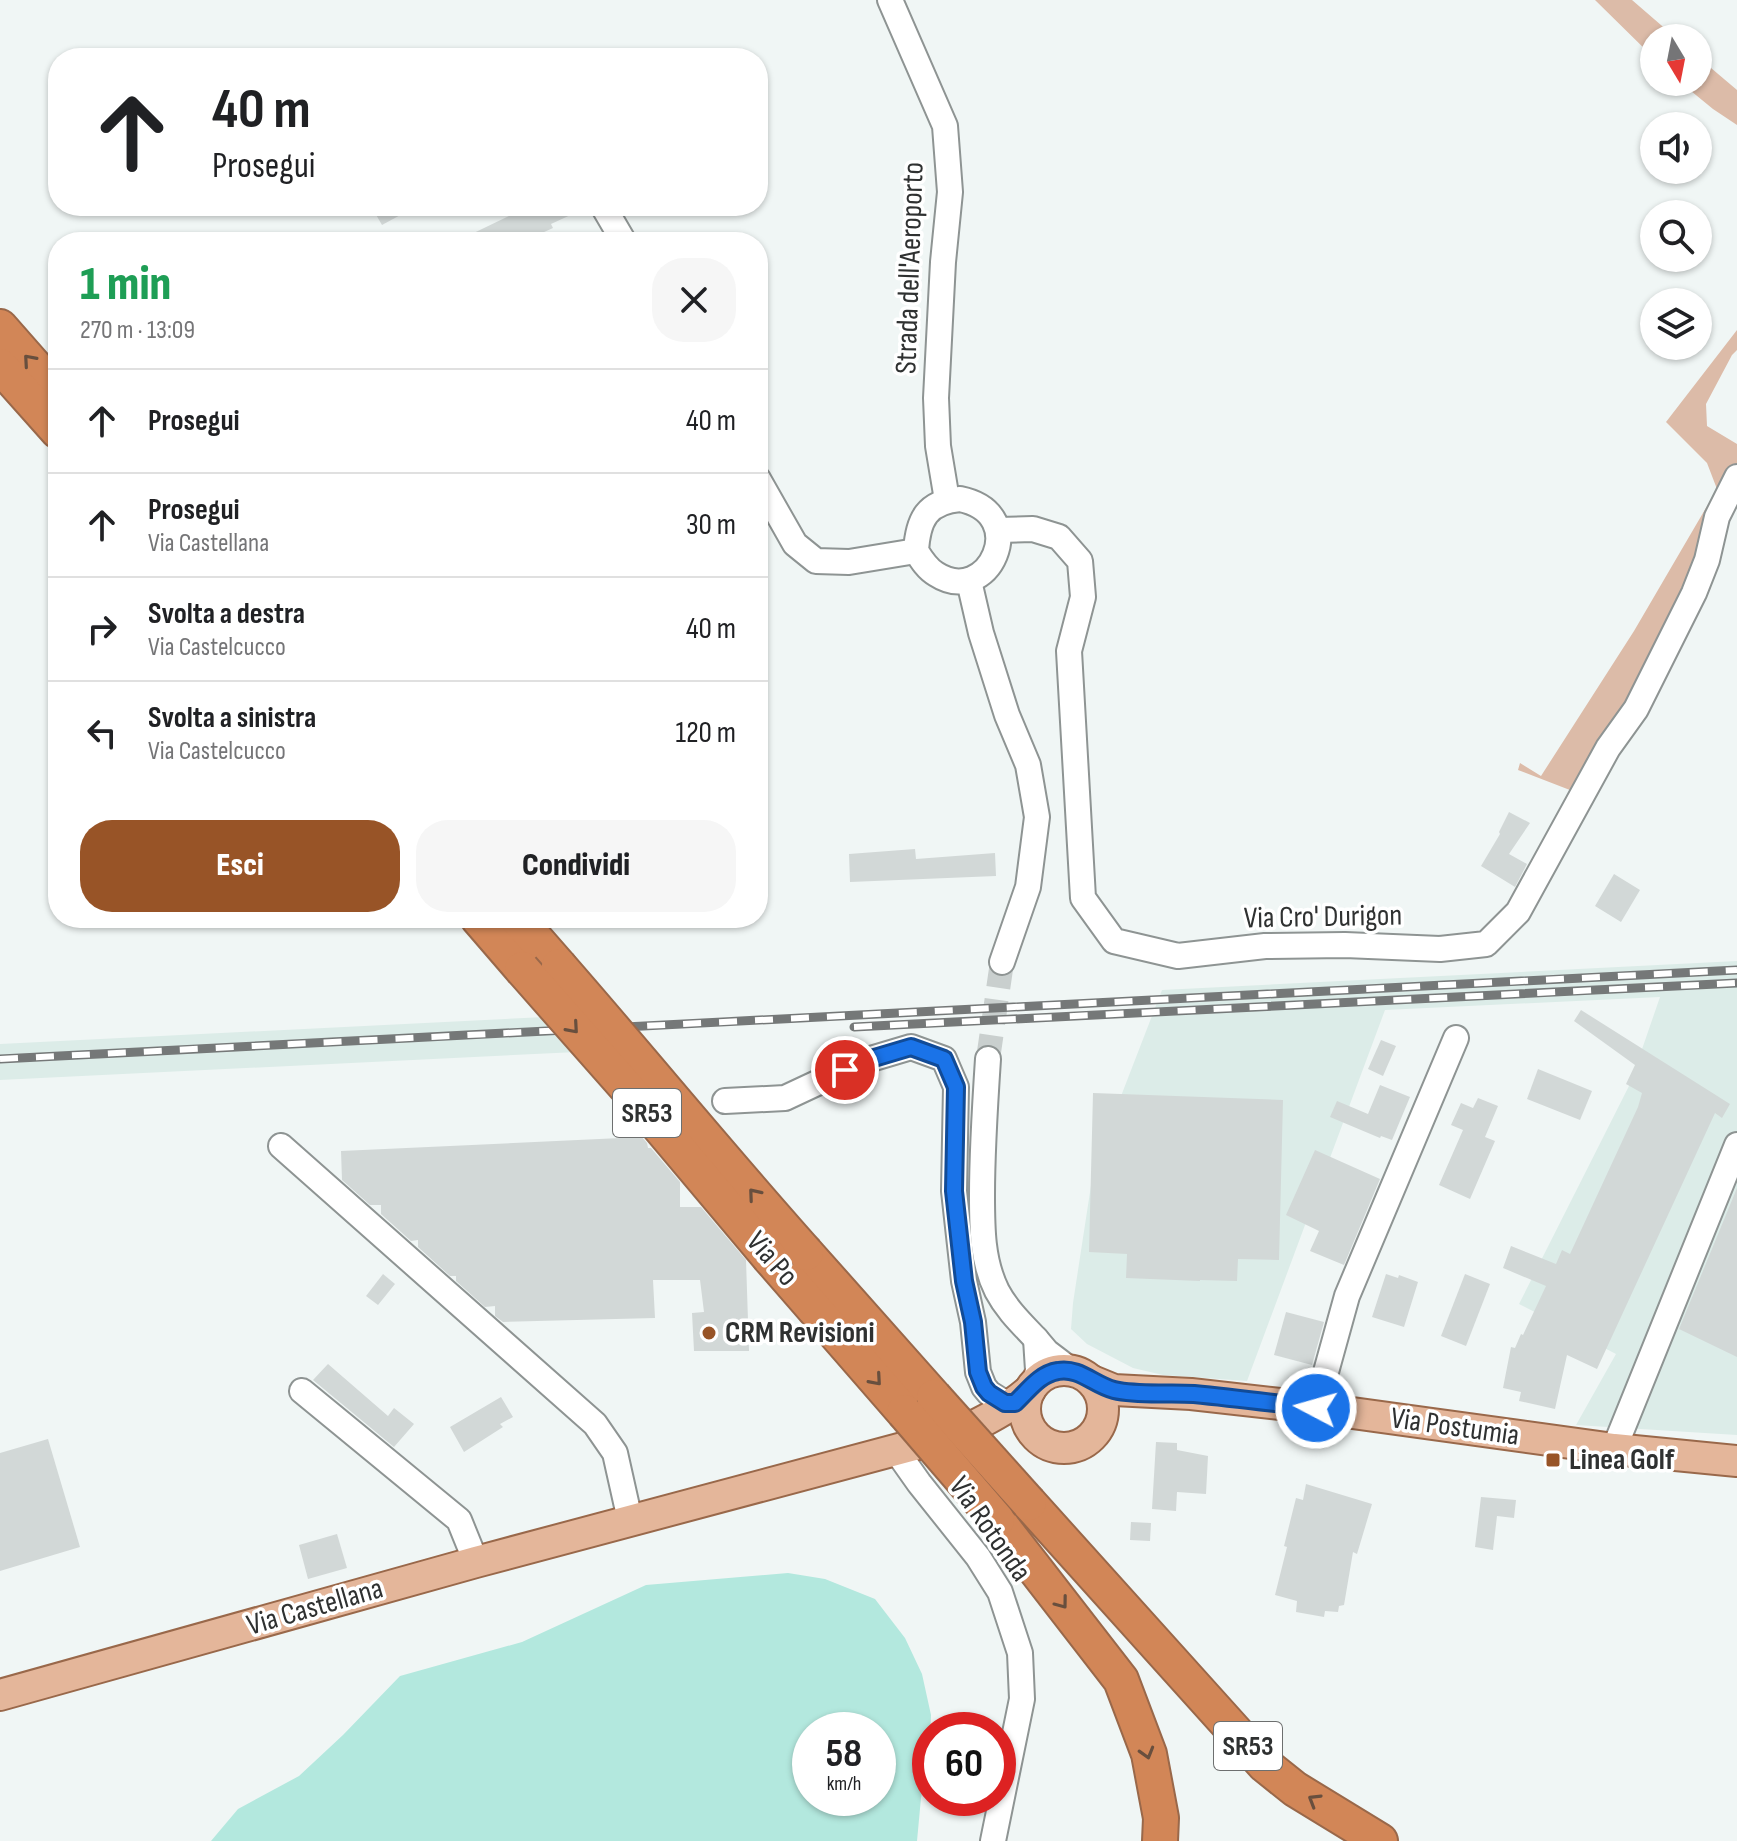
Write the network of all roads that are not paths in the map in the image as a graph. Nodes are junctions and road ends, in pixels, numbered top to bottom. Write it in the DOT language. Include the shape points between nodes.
graph roads {
  1 [pos="890,0"];
  2 [pos="0,327"];
  3 [pos="0,366"];
  4 [pos="48,382"];
  5 [pos="48,420"];
  6 [pos="1737,477"];
  7 [pos="768,497"];
  8 [pos="947,500"];
  9 [pos="998,530"];
  10 [pos="916,551"];
  11 [pos="969,581"];
  12 [pos="487,928"];
  13 [pos="526,928"];
  14 [pos="1002,962"];
  15 [pos="1456,1038"];
  16 [pos="988,1059"];
  17 [pos="725,1101"];
  18 [pos="1737,1145"];
  19 [pos="281,1146"];
  20 [pos="964,1281"];
  21 [pos="1029,1331"];
  22 [pos="1082,1376"];
  23 [pos="302,1391"];
  24 [pos="1027,1392"];
  25 [pos="1191,1394"];
  26 [pos="1316,1408"];
  27 [pos="959,1433"];
  28 [pos="1092,1436"];
  29 [pos="1046,1443"];
  30 [pos="895,1449"];
  31 [pos="1614,1449"];
  32 [pos="1737,1461"];
  33 [pos="630,1520"];
  34 [pos="476,1562"];
  35 [pos="0,1695"];
  36 [pos="993,1841"];
  37 [pos="1160,1841"];
  38 [pos="1380,1841"];
  1 -- 8 [label="street, Strada dell'Aeroporto" via="945,126 950,192 936,398"];
  4 -- 2 [label="highway, one-way"];
  3 -- 5 [label="highway"];
  6 -- 9 [label="street, Via Cro' Durigon" via="1717,517 1694,593 1661,661 1518,912 1486,944 1462,948 1265,946 1178,956 1114,941 1083,898 1069,651 1083,597 1080,561 1059,537 1033,529"];
  7 -- 10 [label="street" via="795,544 816,561 849,562"];
  8 -- 9 [label="street" via="984,508"];
  8 -- 10 [label="street" via="926,514"];
  9 -- 11 [label="street" via="995,558"];
  10 -- 11 [label="street" via="935,574"];
  11 -- 14 [label="street" via="1007,715 1028,765 1037,817 1028,887"];
  12 -- 37 [label="highway, Via Po / SR53, one-way, bridge" via="997,1520 1121,1680 1149,1754"];
  38 -- 13 [label="highway, Via Po / SR53, one-way, bridge" via="1265,1765 756,1198"];
  15 -- 26 [label="street" via="1347,1296"];
  16 -- 21 [label="street" via="982,1235 994,1283 1007,1308"];
  17 -- 20 [label="street" via="785,1098 864,1061 911,1047 944,1059 956,1087 954,1191"];
  18 -- 31 [label="street"];
  19 -- 33 [label="street" via="595,1424 615,1453"];
  20 -- 21 [label="street" via="988,1306"];
  20 -- 24 [label="street" via="984,1387 1005,1403"];
  21 -- 22 [label="street" via="1047,1352"];
  21 -- 24 [label="street" via="1038,1370"];
  22 -- 24 [label="main road" via="1049,1373"];
  22 -- 25 [label="main road, Via Postumia" via="1114,1390"];
  22 -- 28 [label="main road" via="1099,1391 1102,1402 1103,1414"];
  23 -- 34 [label="street" via="459,1520"];
  24 -- 27 [label="main road" via="992,1418"];
  24 -- 29 [label="main road" via="1029,1426"];
  25 -- 26 [label="main road, Via Postumia"];
  25 -- 28 [label="main road" via="1132,1410"];
  26 -- 31 [label="main road, Via Postumia"];
  27 -- 29 [label="main road" via="995,1433"];
  27 -- 30 [label="main road, Via Castellana"];
  28 -- 29 [label="main road" via="1070,1447"];
  30 -- 33 [label="main road, Via Castellana"];
  30 -- 36 [label="street, Via Rotonda" via="1000,1592 1020,1653 1022,1699"];
  31 -- 32 [label="main road, Via Postumia"];
  33 -- 34 [label="main road, Via Castellana"];
  34 -- 35 [label="main road, Via Castellana"];
}
